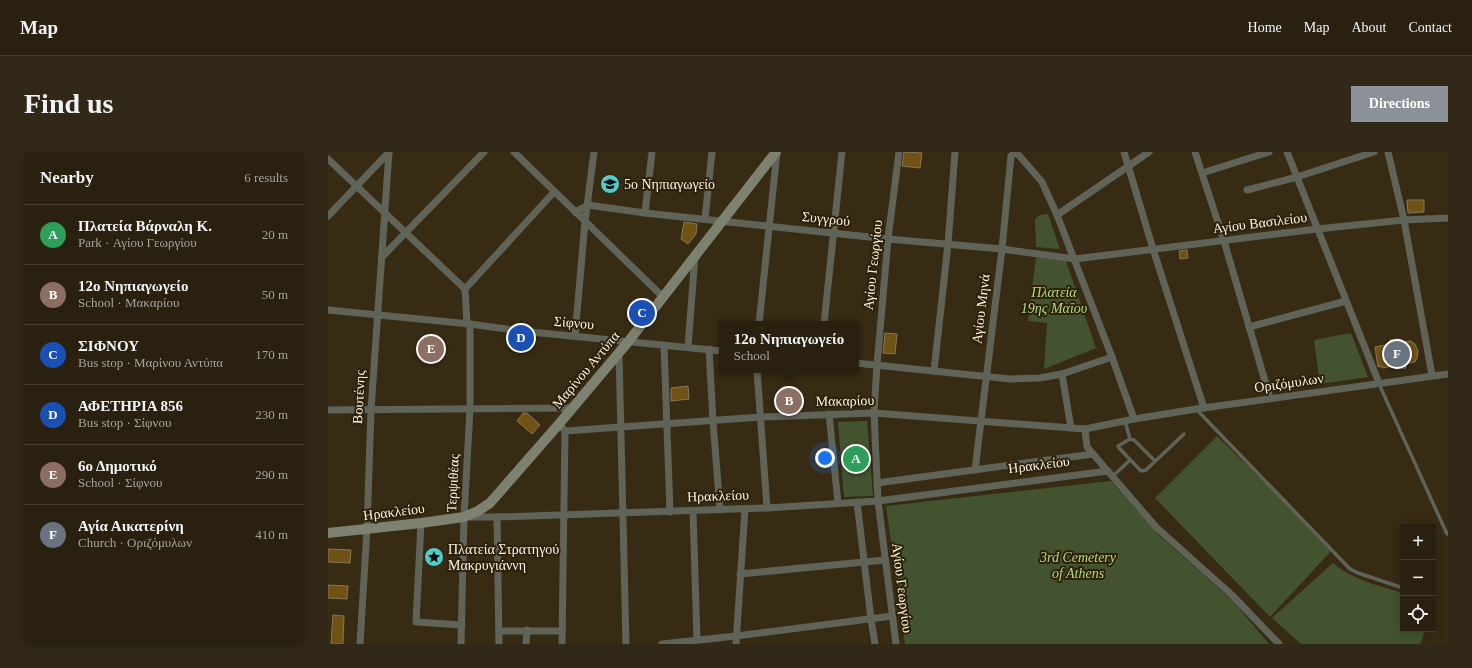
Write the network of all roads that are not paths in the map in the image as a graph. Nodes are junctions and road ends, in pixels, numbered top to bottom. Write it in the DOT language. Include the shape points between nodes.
graph roads {
  1 [pos="389,152"];
  2 [pos="484,152"];
  3 [pos="514,152"];
  4 [pos="594,152"];
  5 [pos="652,152"];
  6 [pos="712,152"];
  7 [pos="776,152"];
  8 [pos="842,152"];
  9 [pos="899,152"];
  10 [pos="955,152"];
  11 [pos="1016,152"];
  12 [pos="1124,152"];
  13 [pos="1149,152"];
  14 [pos="1195,152"];
  15 [pos="1268,152"];
  16 [pos="1287,152"];
  17 [pos="1374,152"];
  18 [pos="1388,152"];
  19 [pos="328,159"];
  20 [pos="1129,166"];
  21 [pos="1202,173"];
  22 [pos="1297,177"];
  23 [pos="356,186"];
  24 [pos="1248,190"];
  25 [pos="554,192"];
  26 [pos="588,205"];
  27 [pos="575,212"];
  28 [pos="385,213"];
  29 [pos="645,213"];
  30 [pos="1057,215"];
  31 [pos="328,216"];
  32 [pos="1448,218"];
  33 [pos="705,219"];
  34 [pos="1404,220"];
  35 [pos="722,221"];
  36 [pos="585,222"];
  37 [pos="770,226"];
  38 [pos="1317,229"];
  39 [pos="406,233"];
  40 [pos="833,233"];
  41 [pos="888,239"];
  42 [pos="1224,241"];
  43 [pos="948,244"];
  44 [pos="1002,249"];
  45 [pos="1153,249"];
  46 [pos="696,256"];
  47 [pos="382,257"];
  48 [pos="1075,259"];
  49 [pos="465,289"];
  50 [pos="662,297"];
  51 [pos="1346,301"];
  52 [pos="328,310"];
  53 [pos="377,314"];
  54 [pos="759,321"];
  55 [pos="824,321"];
  56 [pos="468,324"];
  57 [pos="1250,327"];
  58 [pos="575,336"];
  59 [pos="628,342"];
  60 [pos="664,345"];
  61 [pos="688,347"];
  62 [pos="709,349"];
  63 [pos="719,351"];
  64 [pos="620,352"];
  65 [pos="1112,357"];
  66 [pos="859,363"];
  67 [pos="876,364"];
  68 [pos="934,371"];
  69 [pos="757,373"];
  70 [pos="1062,374"];
  71 [pos="1448,374"];
  72 [pos="1432,375"];
  73 [pos="986,376"];
  74 [pos="1379,383"];
  75 [pos="1270,398"];
  76 [pos="573,408"];
  77 [pos="1204,408"];
  78 [pos="470,409"];
  79 [pos="1196,409"];
  80 [pos="328,410"];
  81 [pos="371,410"];
  82 [pos="874,413"];
  83 [pos="829,414"];
  84 [pos="761,417"];
  85 [pos="1134,419"];
  86 [pos="981,420"];
  87 [pos="713,421"];
  88 [pos="1125,421"];
  89 [pos="667,425"];
  90 [pos="621,427"];
  91 [pos="562,428"];
  92 [pos="1071,428"];
  93 [pos="1086,428"];
  94 [pos="1184,434"];
  95 [pos="1130,440"];
  96 [pos="1093,454"];
  97 [pos="1130,460"];
  98 [pos="1155,461"];
  99 [pos="975,470"];
  100 [pos="1110,473"];
  101 [pos="877,483"];
  102 [pos="878,501"];
  103 [pos="857,502"];
  104 [pos="838,503"];
  105 [pos="767,508"];
  106 [pos="745,509"];
  107 [pos="720,510"];
  108 [pos="693,511"];
  109 [pos="670,512"];
  110 [pos="623,513"];
  111 [pos="563,515"];
  112 [pos="464,517"];
  113 [pos="497,517"];
  114 [pos="421,524"];
  115 [pos="367,529"];
  116 [pos="328,533"];
  117 [pos="1447,534"];
  118 [pos="885,560"];
  119 [pos="864,563"];
  120 [pos="740,574"];
  121 [pos="1400,587"];
  122 [pos="892,616"];
  123 [pos="871,619"];
  124 [pos="462,625"];
  125 [pos="527,630"];
  126 [pos="499,631"];
  127 [pos="562,631"];
  128 [pos="736,636"];
  129 [pos="697,640"];
  130 [pos="360,644"];
  131 [pos="461,644"];
  132 [pos="499,644"];
  133 [pos="526,644"];
  134 [pos="562,644"];
  135 [pos="626,644"];
  136 [pos="662,644"];
  137 [pos="736,644"];
  138 [pos="875,644"];
  139 [pos="896,644"];
  140 [pos="1279,644"];
  1 -- 23 [label="street"];
  1 -- 28 [label="street, Βουτένης"];
  2 -- 39 [label="street"];
  3 -- 25 [label="street"];
  4 -- 26 [label="street"];
  5 -- 29 [label="street"];
  6 -- 33 [label="street"];
  7 -- 35 [label="street, Μαρίνου Αντύπα"];
  7 -- 37 [label="street"];
  8 -- 40 [label="street"];
  9 -- 41 [label="street, Αγίου Γεωργίου"];
  10 -- 43 [label="street"];
  11 -- 30 [label="street" via="1042,182"];
  11 -- 44 [label="street, Αγίου Μηνά" via="1011,156"];
  12 -- 20 [label="street"];
  13 -- 20 [label="street"];
  14 -- 21 [label="street"];
  15 -- 21 [label="street"];
  16 -- 22 [label="street"];
  17 -- 22 [label="street"];
  18 -- 34 [label="street"];
  19 -- 23 [label="street"];
  20 -- 30 [label="street"];
  20 -- 45 [label="street"];
  21 -- 42 [label="street"];
  22 -- 24 [label="street"];
  22 -- 38 [label="street"];
  23 -- 28 [label="street"];
  23 -- 31 [label="street"];
  25 -- 27 [label="street"];
  25 -- 49 [label="street"];
  26 -- 27 [label="street"];
  26 -- 29 [label="street, Συγγρού"];
  26 -- 36 [label="street"];
  27 -- 36 [label="street"];
  28 -- 39 [label="street"];
  28 -- 47 [label="street, Βουτένης"];
  29 -- 33 [label="street, Συγγρού"];
  30 -- 48 [label="street"];
  32 -- 34 [label="street, Αγίου Βασιλείου"];
  33 -- 35 [label="street, Συγγρού"];
  34 -- 38 [label="street, Αγίου Βασιλείου"];
  34 -- 72 [label="street"];
  35 -- 37 [label="street, Συγγρού"];
  35 -- 46 [label="street, Μαρίνου Αντύπα"];
  36 -- 50 [label="street"];
  36 -- 58 [label="street"];
  37 -- 40 [label="street, Συγγρού"];
  37 -- 54 [label="street"];
  38 -- 42 [label="street, Αγίου Βασιλείου"];
  38 -- 51 [label="street"];
  39 -- 47 [label="street"];
  39 -- 49 [label="street"];
  40 -- 41 [label="street, Συγγρού"];
  40 -- 55 [label="street"];
  41 -- 43 [label="street, Συγγρού"];
  41 -- 67 [label="street, Αγίου Γεωργίου"];
  42 -- 45 [label="street, Αγίου Βασιλείου"];
  42 -- 57 [label="street"];
  43 -- 44 [label="street, Συγγρού"];
  43 -- 68 [label="street"];
  44 -- 48 [label="street, Συγγρού"];
  44 -- 73 [label="street, Αγίου Μηνά"];
  45 -- 48 [label="street, Αγίου Βασιλείου"];
  45 -- 77 [label="street"];
  46 -- 50 [label="street, Μαρίνου Αντύπα"];
  46 -- 61 [label="street"];
  47 -- 53 [label="street, Βουτένης"];
  48 -- 65 [label="street"];
  49 -- 56 [label="street, Τερψιθέας"];
  50 -- 59 [label="street, Μαρίνου Αντύπα"];
  51 -- 57 [label="street"];
  51 -- 74 [label="street"];
  52 -- 53 [label="street, Σίφνου"];
  53 -- 56 [label="street, Σίφνου"];
  53 -- 81 [label="street, Βουτένης"];
  56 -- 58 [label="street, Σίφνου"];
  56 -- 78 [label="street, Τερψιθέας"];
  57 -- 75 [label="street"];
  58 -- 59 [label="street, Σίφνου"];
  59 -- 60 [label="street, Σίφνου"];
  59 -- 64 [label="street, Μαρίνου Αντύπα"];
  60 -- 61 [label="street, Σίφνου"];
  60 -- 89 [label="street"];
  61 -- 62 [label="street, Σίφνου"];
  62 -- 63 [label="street, Σίφνου"];
  62 -- 87 [label="street"];
  64 -- 76 [label="street, Μαρίνου Αντύπα"];
  64 -- 90 [label="street"];
  65 -- 70 [label="street"];
  65 -- 85 [label="street"];
  66 -- 67 [label="street"];
  67 -- 68 [label="street"];
  67 -- 82 [label="street, Αγίου Γεωργίου"];
  68 -- 73 [label="street"];
  69 -- 84 [label="street"];
  70 -- 73 [label="street" via="1010,379"];
  70 -- 92 [label="street"];
  71 -- 72 [label="street, Οριζόμυλων"];
  72 -- 74 [label="street, Οριζόμυλων"];
  73 -- 86 [label="street, Αγίου Μηνά"];
  74 -- 75 [label="street, Οριζόμυλων"];
  74 -- 117 [label="lane"];
  75 -- 77 [label="street, Οριζόμυλων"];
  76 -- 78 [label="street"];
  76 -- 91 [label="street, Μαρίνου Αντύπα"];
  77 -- 79 [label="street, Οριζόμυλων"];
  78 -- 81 [label="street"];
  78 -- 112 [label="street, Τερψιθέας"];
  79 -- 85 [label="street, Οριζόμυλων"];
  79 -- 121 [label="lane" via="1350,569"];
  80 -- 81 [label="street"];
  81 -- 115 [label="street, Βουτένης"];
  82 -- 83 [label="street, Μακαρίου"];
  82 -- 86 [label="street, Μακαρίου"];
  82 -- 101 [label="street, Αγίου Γεωργίου"];
  83 -- 84 [label="street, Μακαρίου"];
  83 -- 104 [label="street"];
  84 -- 87 [label="street, Μακαρίου"];
  84 -- 105 [label="street"];
  85 -- 88 [label="street, Μακαρίου"];
  86 -- 92 [label="street, Μακαρίου"];
  86 -- 99 [label="street, Αγίου Μηνά"];
  87 -- 89 [label="street, Μακαρίου"];
  87 -- 107 [label="street"];
  88 -- 93 [label="street, Μακαρίου"];
  88 -- 95 [label="lane"];
  89 -- 90 [label="street, Μακαρίου"];
  89 -- 109 [label="street"];
  90 -- 91 [label="street, Μακαρίου"];
  90 -- 110 [label="street"];
  91 -- 111 [label="street"];
  91 -- 112 [label="street, Μαρίνου Αντύπα" via="490,503"];
  92 -- 93 [label="street, Μακαρίου"];
  93 -- 96 [label="street" via="1087,446"];
  94 -- 98 [label="lane"];
  95 -- 97 [label="lane" via="1118,446"];
  95 -- 98 [label="lane" via="1137,442"];
  96 -- 99 [label="street"];
  96 -- 100 [label="street"];
  97 -- 98 [label="lane" via="1141,471 1146,470"];
  97 -- 100 [label="lane"];
  99 -- 101 [label="street"];
  100 -- 102 [label="street, Ηρακλείου"];
  100 -- 140 [label="street" via="1156,527 1232,595"];
  101 -- 102 [label="street, Αγίου Γεωργίου"];
  102 -- 103 [label="street, Ηρακλείου"];
  102 -- 118 [label="street, Αγίου Γεωργίου"];
  103 -- 104 [label="street, Ηρακλείου"];
  103 -- 119 [label="street"];
  104 -- 105 [label="street, Ηρακλείου"];
  105 -- 106 [label="street, Ηρακλείου"];
  106 -- 107 [label="street, Ηρακλείου"];
  106 -- 120 [label="street"];
  107 -- 108 [label="street, Ηρακλείου"];
  108 -- 109 [label="street, Ηρακλείου"];
  108 -- 129 [label="street"];
  109 -- 110 [label="street, Ηρακλείου"];
  110 -- 111 [label="street, Ηρακλείου"];
  110 -- 135 [label="street"];
  111 -- 113 [label="street, Ηρακλείου"];
  111 -- 127 [label="street"];
  112 -- 113 [label="street, Ηρακλείου"];
  112 -- 114 [label="street, Ηρακλείου"];
  112 -- 124 [label="street, Τερψιθέας"];
  113 -- 126 [label="street"];
  114 -- 115 [label="street, Ηρακλείου"];
  114 -- 124 [label="street" via="416,622"];
  115 -- 116 [label="street, Ηρακλείου"];
  115 -- 130 [label="street, Βουτένης"];
  118 -- 119 [label="street"];
  118 -- 122 [label="street, Αγίου Γεωργίου"];
  119 -- 120 [label="street"];
  119 -- 123 [label="street"];
  120 -- 128 [label="street"];
  122 -- 123 [label="street"];
  122 -- 139 [label="street, Αγίου Γεωργίου"];
  123 -- 128 [label="street"];
  123 -- 138 [label="street"];
  124 -- 131 [label="street, Τερψιθέας"];
  125 -- 126 [label="street"];
  125 -- 127 [label="street"];
  125 -- 133 [label="street"];
  126 -- 132 [label="street"];
  127 -- 134 [label="street"];
  128 -- 129 [label="street"];
  128 -- 137 [label="street"];
  129 -- 136 [label="street"];
}
